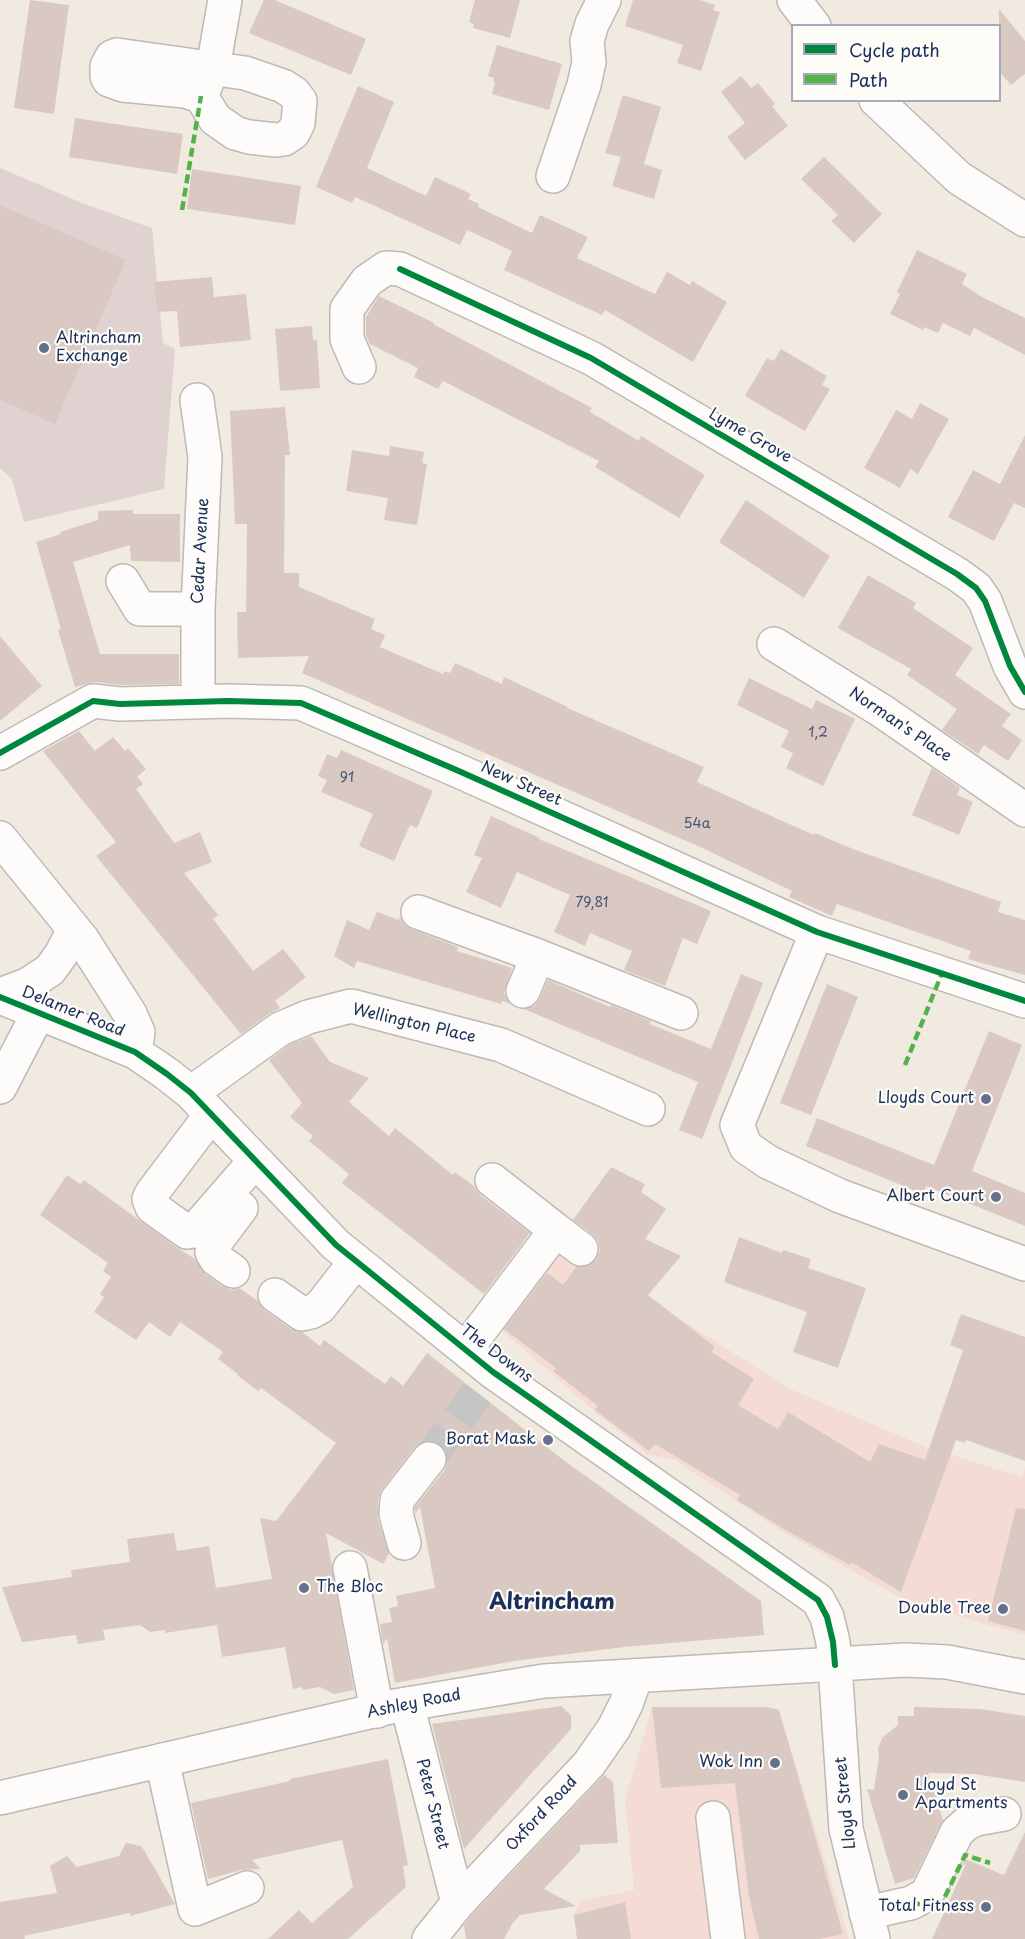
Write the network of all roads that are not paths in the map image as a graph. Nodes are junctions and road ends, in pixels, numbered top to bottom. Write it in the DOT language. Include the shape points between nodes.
graph roads {
  1 [pos="225,0"];
  2 [pos="604,0"];
  3 [pos="794,0"];
  4 [pos="812,24"];
  5 [pos="207,82"];
  6 [pos="878,102"];
  7 [pos="553,176"];
  8 [pos="1025,220"];
  9 [pos="359,367"];
  10 [pos="197,400"];
  11 [pos="123,581"];
  12 [pos="198,609"];
  13 [pos="774,644"];
  14 [pos="1025,692"];
  15 [pos="198,702"];
  16 [pos="0,753"];
  17 [pos="1025,810"];
  18 [pos="0,838"];
  19 [pos="418,912"];
  20 [pos="74,929"];
  21 [pos="817,932"];
  22 [pos="538,956"];
  23 [pos="524,991"];
  24 [pos="0,996"];
  25 [pos="1025,1001"];
  26 [pos="39,1012"];
  27 [pos="681,1013"];
  28 [pos="135,1052"];
  29 [pos="0,1087"];
  30 [pos="201,1104"];
  31 [pos="648,1109"];
  32 [pos="261,1167"];
  33 [pos="492,1180"];
  34 [pos="356,1261"];
  35 [pos="1025,1264"];
  36 [pos="233,1271"];
  37 [pos="275,1295"];
  38 [pos="466,1349"];
  39 [pos="429,1459"];
  40 [pos="404,1543"];
  41 [pos="350,1568"];
  42 [pos="380,1635"];
  43 [pos="835,1665"];
  44 [pos="636,1676"];
  45 [pos="1025,1677"];
  46 [pos="393,1707"];
  47 [pos="162,1760"];
  48 [pos="0,1798"];
  49 [pos="1004,1814"];
  50 [pos="713,1818"];
  51 [pos="247,1888"];
  52 [pos="458,1904"];
  53 [pos="870,1926"];
  54 [pos="429,1939"];
  55 [pos="729,1939"];
  1 -- 5 [label="street"];
  2 -- 7 [label="street" via="587,41 589,62 584,85"];
  3 -- 4 [label="street"];
  6 -- 8 [label="street" via="958,178"];
  9 -- 14 [label="street, Lyme Grove" via="347,339 347,309 367,281 386,267 400,269 591,358 976,588"];
  10 -- 12 [label="street, Cedar Avenue" via="205,458"];
  11 -- 12 [label="street" via="140,609"];
  12 -- 15 [label="street, Cedar Avenue"];
  13 -- 17 [label="street, Norman's Place" via="882,711"];
  15 -- 16 [label="street, New Street" via="120,704 93,700"];
  15 -- 21 [label="street, New Street" via="301,703"];
  18 -- 20 [label="street"];
  19 -- 22 [label="street"];
  20 -- 24 [label="street" via="50,970"];
  20 -- 28 [label="street" via="130,1014 138,1032"];
  21 -- 25 [label="street, New Street"];
  21 -- 35 [label="street" via="737,1125 746,1147 778,1167 850,1200"];
  22 -- 23 [label="street"];
  22 -- 27 [label="street"];
  24 -- 26 [label="street, Delamer Road"];
  26 -- 28 [label="street, Delamer Road"];
  26 -- 29 [label="street"];
  28 -- 30 [label="street, The Downs"];
  30 -- 31 [label="street, Wellington Place" via="280,1029 351,1006 501,1046"];
  30 -- 32 [label="street, The Downs"];
  30 -- 32 [label="street, Wellington Place" via="149,1199 152,1207 187,1232 194,1231"];
  32 -- 34 [label="street, The Downs"];
  32 -- 36 [label="street" via="214,1244 212,1252 216,1259"];
  33 -- 38 [label="street" via="568,1239"];
  34 -- 37 [label="street" via="320,1307 311,1312 302,1314"];
  34 -- 38 [label="street, The Downs"];
  38 -- 43 [label="street, The Downs" via="485,1382 818,1600 827,1617"];
  39 -- 40 [label="street" via="397,1500 396,1514"];
  41 -- 46 [label="street"];
  42 -- 46 [label="street"];
  43 -- 44 [label="street, Ashley Road"];
  43 -- 45 [label="street, Ashley Road" via="929,1660"];
  43 -- 53 [label="street, Lloyd Street" via="846,1829"];
  44 -- 46 [label="street, Ashley Road" via="544,1681"];
  44 -- 52 [label="street, Oxford Road" via="605,1744"];
  46 -- 47 [label="street, Ashley Road"];
  46 -- 52 [label="street, Peter Street"];
  47 -- 48 [label="street, Ashley Road"];
  47 -- 51 [label="street" via="195,1909"];
  49 -- 53 [label="street" via="966,1824 957,1832 924,1896"];
  50 -- 55 [label="street"];
  52 -- 54 [label="street, Oxford Road"];
}
